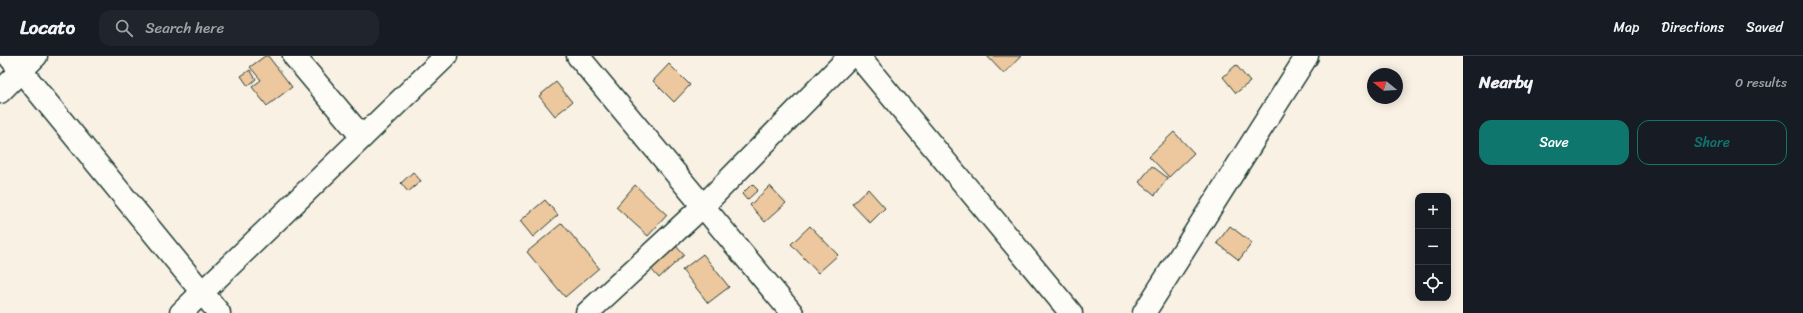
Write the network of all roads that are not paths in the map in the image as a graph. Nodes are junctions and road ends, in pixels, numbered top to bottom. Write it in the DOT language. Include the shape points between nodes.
graph roads {
  1 [pos="294,56"];
  2 [pos="446,56"];
  3 [pos="578,56"];
  4 [pos="850,56"];
  5 [pos="858,56"];
  6 [pos="1308,56"];
  7 [pos="22,61"];
  8 [pos="0,92"];
  9 [pos="362,137"];
  10 [pos="703,206"];
  11 [pos="202,293"];
  12 [pos="181,313"];
  13 [pos="219,313"];
  14 [pos="588,313"];
  15 [pos="792,313"];
  16 [pos="1071,313"];
  17 [pos="1144,313"];
  1 -- 9 [label="street"];
  2 -- 9 [label="street"];
  3 -- 10 [label="street"];
  4 -- 10 [label="street"];
  5 -- 16 [label="street"];
  6 -- 17 [label="street"];
  7 -- 8 [label="street"];
  7 -- 11 [label="street"];
  9 -- 11 [label="street"];
  10 -- 14 [label="street"];
  10 -- 15 [label="street"];
  11 -- 12 [label="street"];
  11 -- 13 [label="street"];
}
